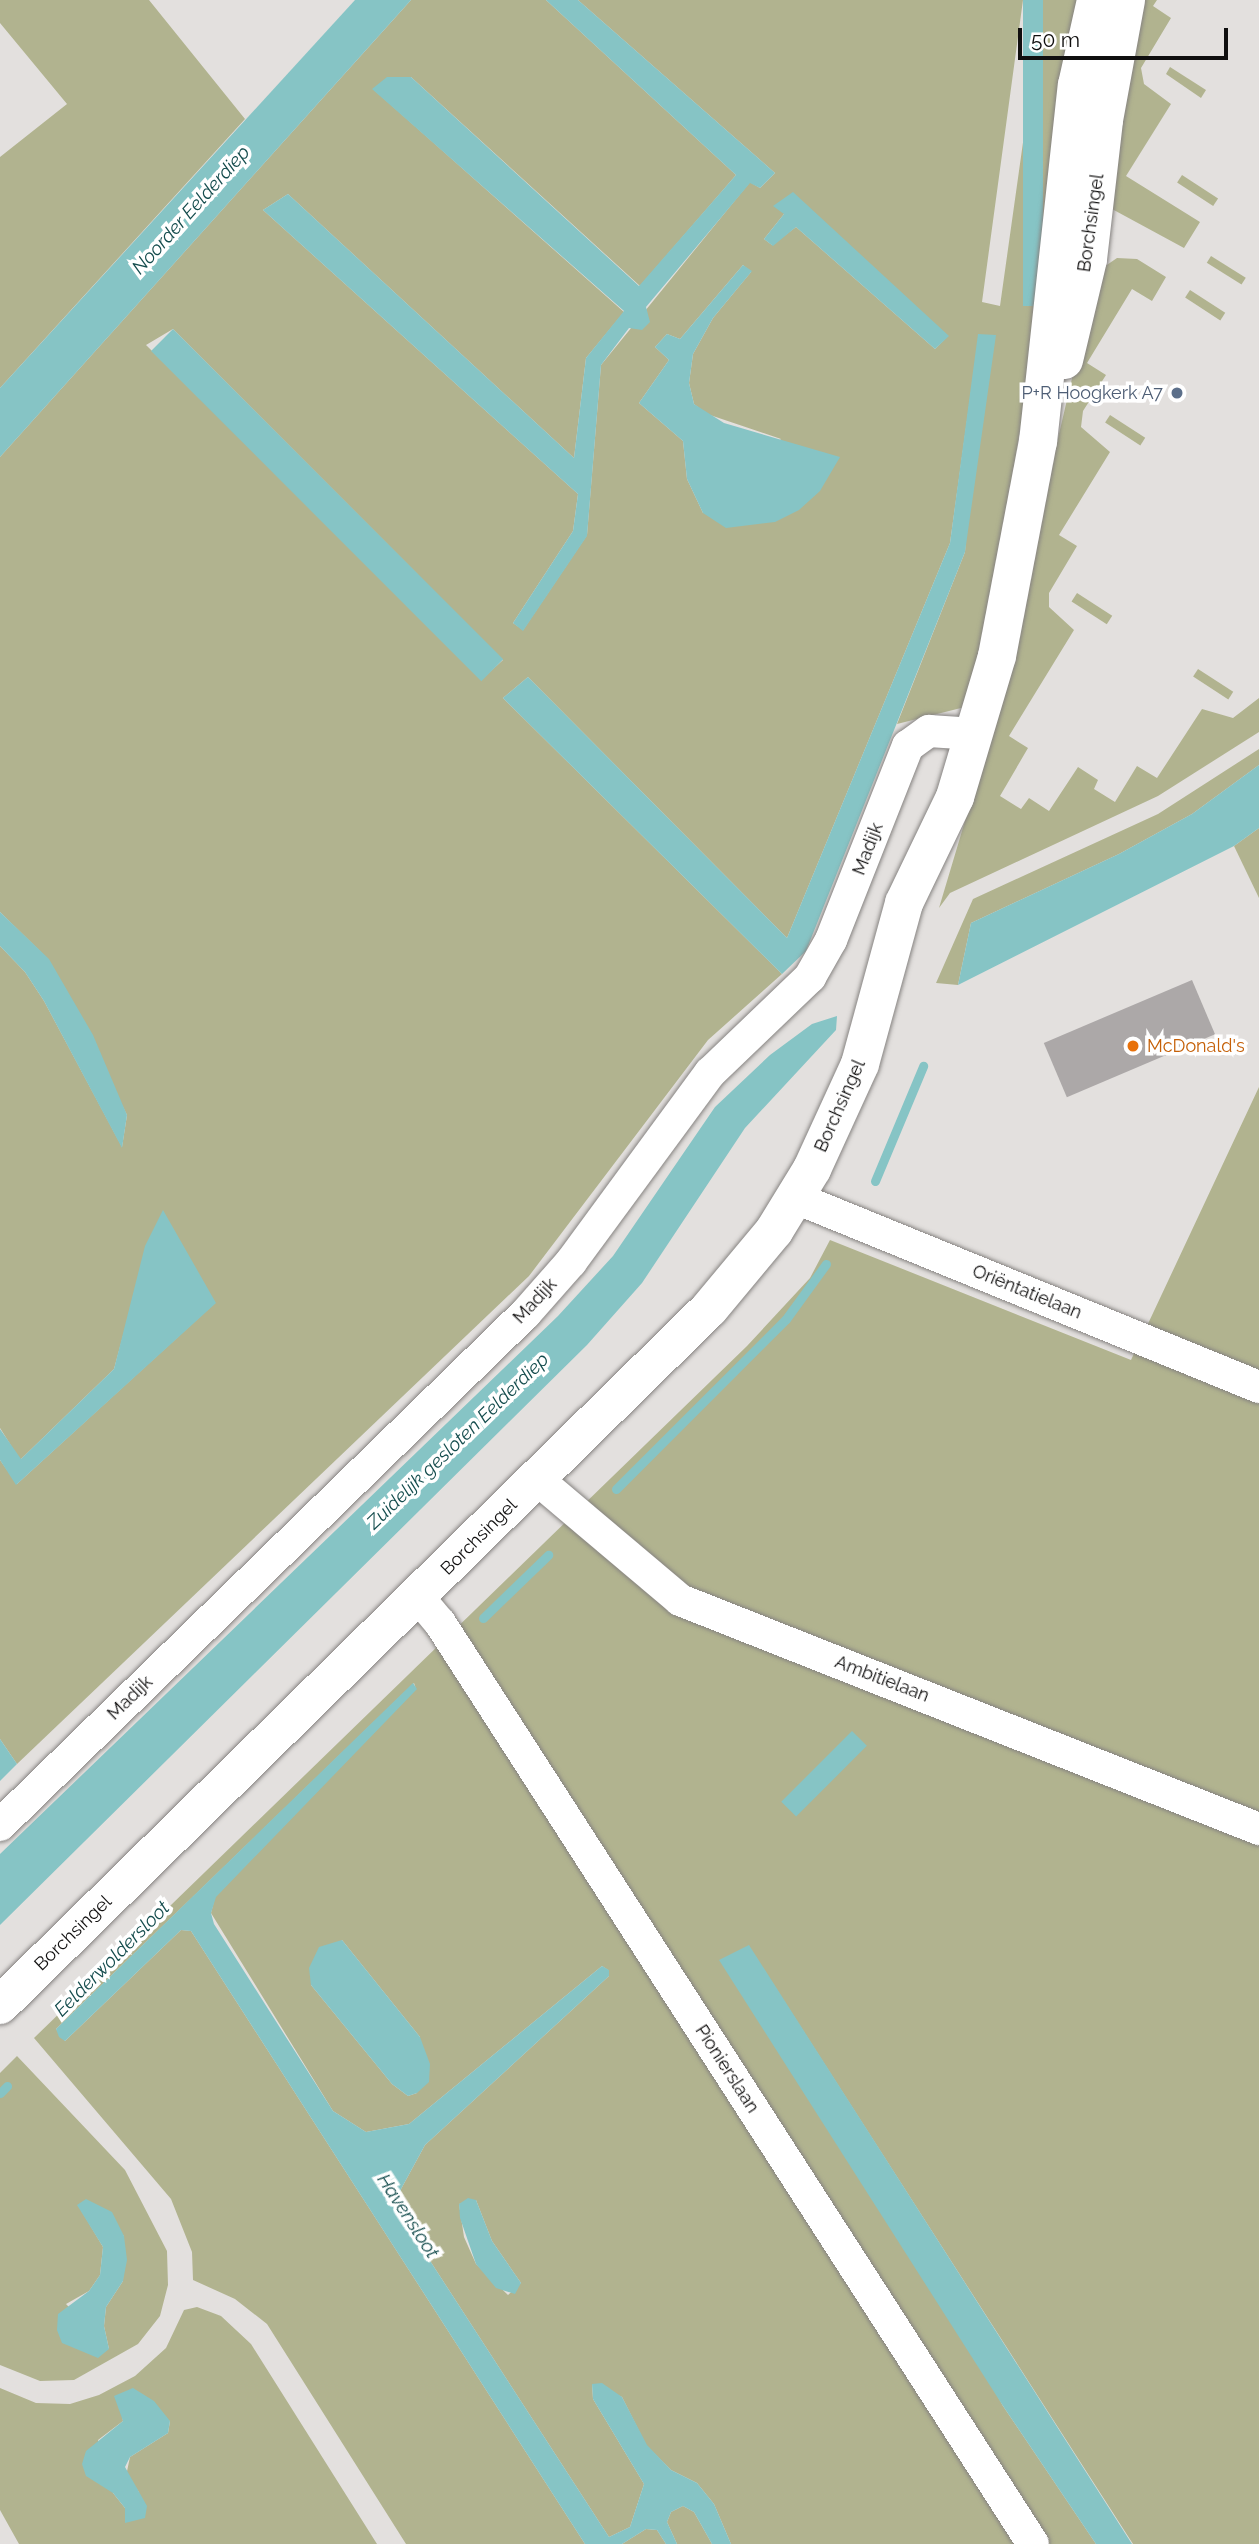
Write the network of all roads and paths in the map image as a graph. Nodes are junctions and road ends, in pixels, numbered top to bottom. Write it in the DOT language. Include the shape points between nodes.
graph roads {
  1 [pos="1096,0"];
  2 [pos="1126,0"];
  3 [pos="1038,442"];
  4 [pos="975,734"];
  5 [pos="796,1198"];
  6 [pos="1259,1387"];
  7 [pos="537,1479"];
  8 [pos="418,1597"];
  9 [pos="0,1825"];
  10 [pos="1259,1829"];
  11 [pos="0,2005"];
  12 [pos="1033,2544"];
  1 -- 3 [label="main road, Borchsingel" via="1077,85"];
  2 -- 3 [label="main road, Borchsingel" via="1104,120 1088,259 1068,349"];
  3 -- 4 [label="main road, Borchsingel" via="1016,572"];
  4 -- 5 [label="main road, Borchsingel" via="955,797 904,903 885,958 877,1011 828,1138"];
  4 -- 9 [label="street, Madijk" via="929,731 908,746 835,930 810,977 710,1073 570,1262 526,1313"];
  5 -- 6 [label="street, Oriëntatielaan"];
  5 -- 7 [label="main road, Borchsingel" via="749,1264 709,1309"];
  7 -- 8 [label="main road, Borchsingel"];
  7 -- 10 [label="street, Ambitielaan" via="680,1600"];
  8 -- 11 [label="main road, Borchsingel"];
  8 -- 12 [label="street, Pionierslaan" via="447,1634"];
}
